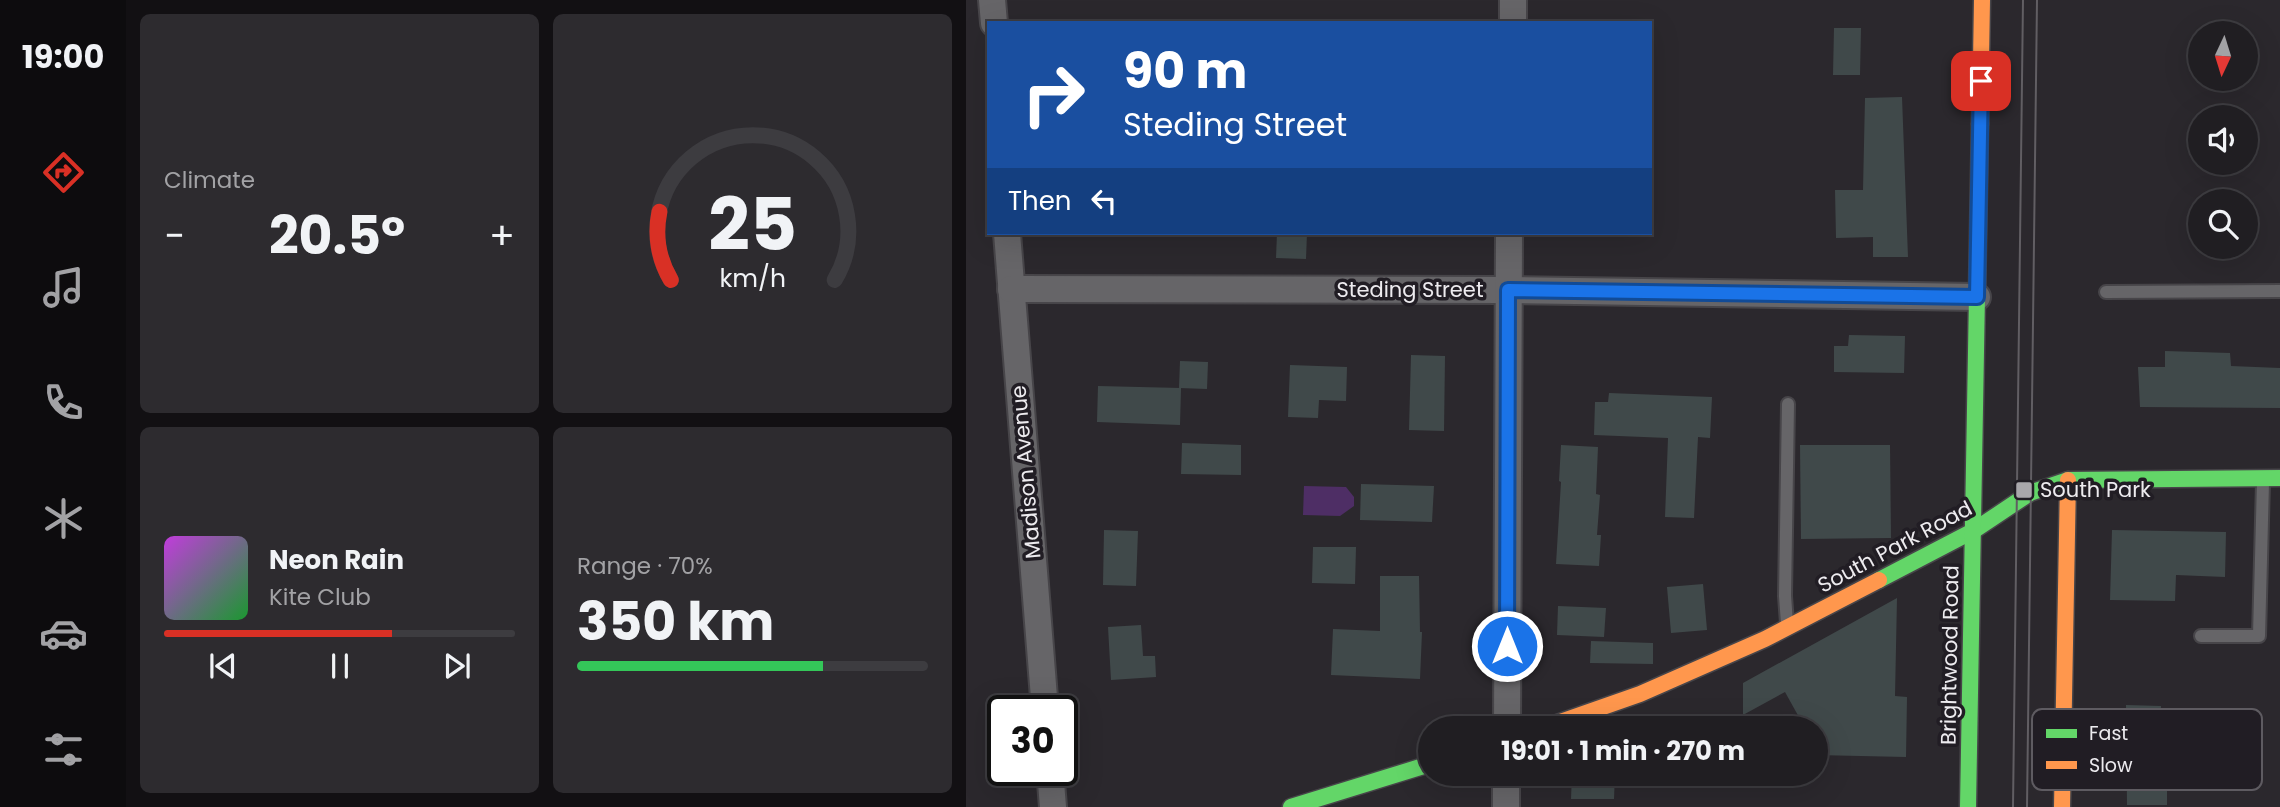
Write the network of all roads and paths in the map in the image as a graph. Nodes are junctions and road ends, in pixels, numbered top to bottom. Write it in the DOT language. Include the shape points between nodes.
graph roads {
  1 [pos="992,0"];
  2 [pos="1514,0"];
  3 [pos="1982,0"];
  4 [pos="993,21"];
  5 [pos="1513,21"];
  6 [pos="1007,235"];
  7 [pos="1509,235"];
  8 [pos="1011,289"];
  9 [pos="1508,290"];
  10 [pos="2280,291"];
  11 [pos="2106,292"];
  12 [pos="1977,297"];
  13 [pos="1788,404"];
  14 [pos="2263,478"];
  15 [pos="2280,478"];
  16 [pos="2068,480"];
  17 [pos="1973,531"];
  18 [pos="1788,627"];
  19 [pos="2201,636"];
  20 [pos="1044,695"];
  21 [pos="2064,709"];
  22 [pos="1507,716"];
  23 [pos="1577,716"];
  24 [pos="1418,768"];
  25 [pos="1051,786"];
  26 [pos="1506,786"];
  27 [pos="1053,807"];
  28 [pos="1290,807"];
  29 [pos="1506,807"];
  30 [pos="1968,807"];
  1 -- 4 [label="street"];
  2 -- 5 [label="street"];
  3 -- 12 [label="street, Brightwood Road"];
  6 -- 8 [label="street, Madison Avenue"];
  7 -- 9 [label="street"];
  8 -- 9 [label="street, Steding Street"];
  8 -- 20 [label="street, Madison Avenue"];
  9 -- 12 [label="street, Steding Street"];
  9 -- 22 [label="street"];
  10 -- 11 [label="lane"];
  12 -- 17 [label="street, Brightwood Road"];
  13 -- 18 [label="lane"];
  14 -- 15 [label="street, South Park Road"];
  14 -- 16 [label="street, South Park Road"];
  14 -- 19 [label="lane" via="2259,636"];
  16 -- 17 [label="street, South Park Road" via="2030,493"];
  16 -- 21 [label="street"];
  17 -- 18 [label="street, South Park Road"];
  17 -- 30 [label="street, Brightwood Road"];
  18 -- 23 [label="street, South Park Road" via="1640,694"];
  24 -- 28 [label="street"];
  25 -- 27 [label="street"];
  26 -- 29 [label="street"];
}
